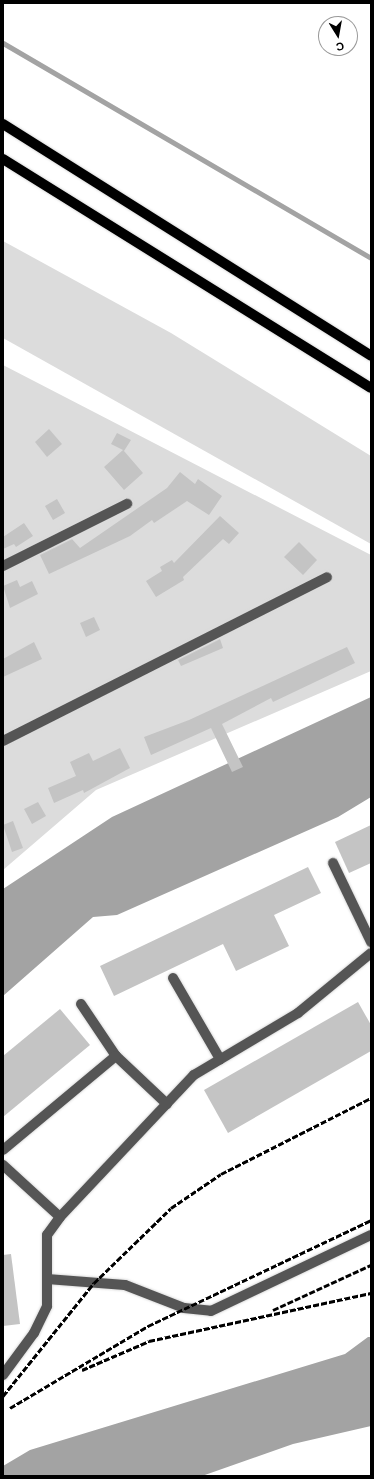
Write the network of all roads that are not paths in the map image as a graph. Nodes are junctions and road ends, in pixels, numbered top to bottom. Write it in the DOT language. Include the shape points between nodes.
graph roads {
  1 [pos="3,124"];
  2 [pos="3,158"];
  3 [pos="371,356"];
  4 [pos="371,388"];
  5 [pos="127,504"];
  6 [pos="3,566"];
  7 [pos="327,577"];
  8 [pos="3,741"];
  9 [pos="333,862"];
  10 [pos="371,942"];
  11 [pos="371,953"];
  12 [pos="173,978"];
  13 [pos="81,1004"];
  14 [pos="116,1056"];
  15 [pos="220,1059"];
  16 [pos="166,1104"];
  17 [pos="3,1150"];
  18 [pos="3,1165"];
  19 [pos="60,1217"];
  20 [pos="371,1235"];
  21 [pos="47,1279"];
  22 [pos="3,1375"];
  1 -- 3 [label="main road"];
  2 -- 4 [label="main road"];
  5 -- 6 [label="lane"];
  7 -- 8 [label="lane"];
  9 -- 10 [label="lane"];
  11 -- 15 [label="lane" via="298,1013"];
  12 -- 15 [label="lane"];
  13 -- 14 [label="lane"];
  14 -- 16 [label="lane"];
  14 -- 17 [label="lane"];
  15 -- 16 [label="lane" via="194,1075"];
  16 -- 19 [label="lane"];
  18 -- 19 [label="lane"];
  19 -- 21 [label="lane" via="47,1235"];
  20 -- 21 [label="lane" via="211,1311 184,1308 125,1285"];
  21 -- 22 [label="lane" via="47,1306 34,1333"];
}
